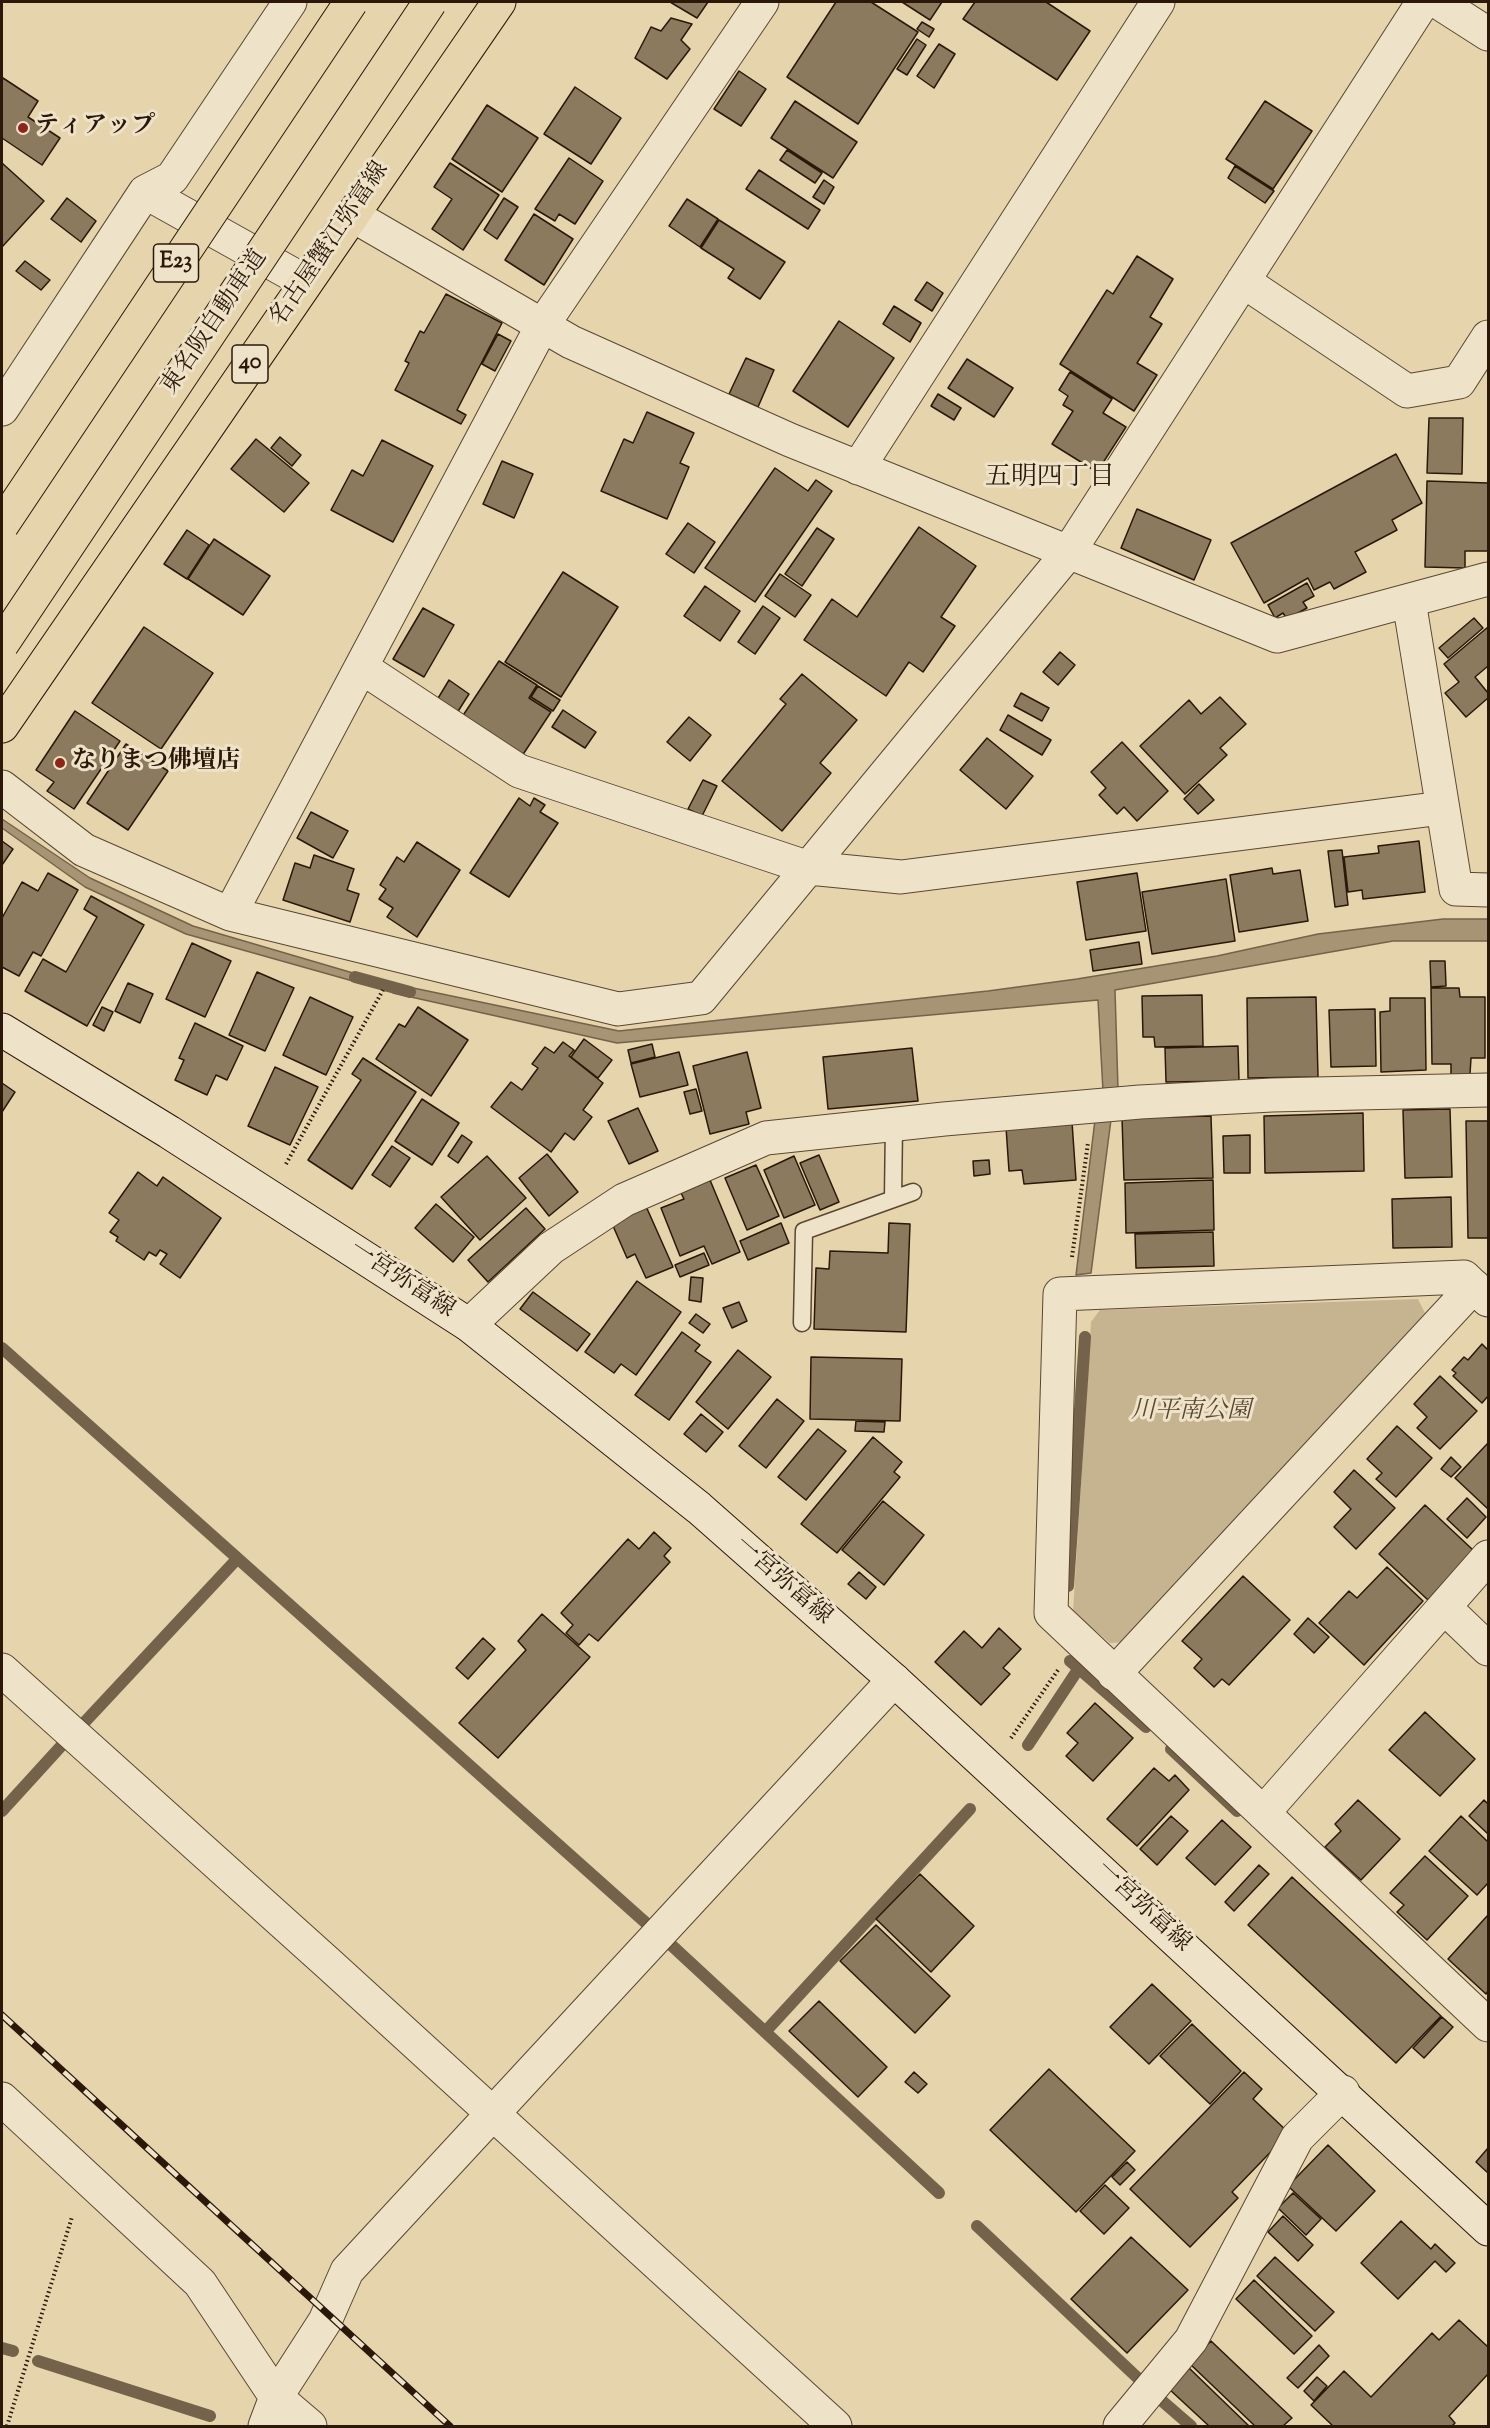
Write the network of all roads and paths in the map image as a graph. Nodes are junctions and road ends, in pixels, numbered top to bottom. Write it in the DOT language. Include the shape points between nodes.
graph roads {
  1 [pos="290,2"];
  2 [pos="351,2"];
  3 [pos="430,2"];
  4 [pos="499,2"];
  5 [pos="762,2"];
  6 [pos="1158,2"];
  7 [pos="1423,2"];
  8 [pos="1438,2"];
  9 [pos="1488,33"];
  10 [pos="145,192"];
  11 [pos="352,215"];
  12 [pos="1243,281"];
  13 [pos="306,282"];
  14 [pos="543,326"];
  15 [pos="1488,337"];
  16 [pos="2,409"];
  17 [pos="858,468"];
  18 [pos="2,525"];
  19 [pos="1068,553"];
  20 [pos="1488,579"];
  21 [pos="1408,601"];
  22 [pos="2,644"];
  23 [pos="361,667"];
  24 [pos="2,726"];
  25 [pos="2,787"];
  26 [pos="1442,808"];
  27 [pos="809,868"];
  28 [pos="1488,890"];
  29 [pos="230,914"];
  30 [pos="380,996"];
  31 [pos="2,1030"];
  32 [pos="1488,1090"];
  33 [pos="1093,1106"];
  34 [pos="894,1124"];
  35 [pos="913,1192"];
  36 [pos="267,1195"];
  37 [pos="893,1199"];
  38 [pos="1481,1293"];
  39 [pos="1066,1294"];
  40 [pos="802,1323"];
  41 [pos="469,1325"];
  42 [pos="1488,1557"];
  43 [pos="1444,1608"];
  44 [pos="1079,1640"];
  45 [pos="1488,1649"];
  46 [pos="2,1670"];
  47 [pos="1114,1674"];
  48 [pos="894,1680"];
  49 [pos="991,1769"];
  50 [pos="1263,1813"];
  51 [pos="1488,2025"];
  52 [pos="1343,2092"];
  53 [pos="2,2099"];
  54 [pos="492,2113"];
  55 [pos="85,2176"];
  56 [pos="1488,2229"];
  57 [pos="271,2412"];
  58 [pos="7,2427"];
  59 [pos="310,2427"];
  60 [pos="835,2427"];
  61 [pos="1120,2427"];
  1 -- 10 [label="street" via="172,178"];
  2 -- 18 [label="main road, E23, bridge"];
  3 -- 22 [label="main road, 東名阪自動車道, bridge"];
  4 -- 11 [label="main road, 名古屋蟹江弥富線 / 40"];
  5 -- 14 [label="street"];
  6 -- 17 [label="street"];
  7 -- 12 [label="street"];
  8 -- 9 [label="street"];
  10 -- 13 [label="street"];
  10 -- 16 [label="street"];
  11 -- 13 [label="main road, 名古屋蟹江弥富線 / 40"];
  11 -- 14 [label="street"];
  12 -- 15 [label="street" via="1407,391 1459,382"];
  12 -- 19 [label="street"];
  13 -- 24 [label="main road, 名古屋蟹江弥富線 / 40"];
  14 -- 17 [label="street" via="591,352"];
  14 -- 23 [label="street"];
  17 -- 19 [label="street"];
  19 -- 21 [label="street" via="1276,636"];
  19 -- 27 [label="street"];
  20 -- 21 [label="street"];
  21 -- 26 [label="street"];
  23 -- 27 [label="street" via="519,771"];
  23 -- 29 [label="street"];
  25 -- 29 [label="street" via="84,850"];
  26 -- 27 [label="street" via="901,877"];
  26 -- 28 [label="street" via="1456,889"];
  27 -- 29 [label="street" via="701,998 618,1009"];
  30 -- 36 [label="path"];
  31 -- 36 [label="street, 一宮弥富線"];
  32 -- 33 [label="street" via="1272,1095"];
  33 -- 34 [label="street"];
  33 -- 39 [label="path"];
  34 -- 37 [label="lane"];
  34 -- 41 [label="street" via="766,1138 624,1200 551,1248"];
  35 -- 37 [label="lane"];
  36 -- 41 [label="street, 一宮弥富線"];
  37 -- 40 [label="lane" via="804,1231"];
  38 -- 39 [label="street" via="1464,1277"];
  38 -- 47 [label="street"];
  39 -- 44 [label="street" via="1060,1294 1051,1613"];
  41 -- 48 [label="street, 一宮弥富線" via="699,1508"];
  42 -- 43 [label="street"];
  43 -- 45 [label="street"];
  43 -- 50 [label="street"];
  44 -- 47 [label="street"];
  44 -- 49 [label="path"];
  46 -- 54 [label="street"];
  47 -- 50 [label="street"];
  48 -- 49 [label="street, 一宮弥富線"];
  48 -- 54 [label="street"];
  49 -- 52 [label="street, 一宮弥富線"];
  50 -- 51 [label="street"];
  52 -- 56 [label="street, 一宮弥富線"];
  52 -- 61 [label="street" via="1297,2138 1191,2340"];
  53 -- 55 [label="street"];
  54 -- 57 [label="street" via="347,2271 325,2321"];
  54 -- 60 [label="street"];
  55 -- 57 [label="street" via="200,2283"];
  55 -- 58 [label="path"];
  57 -- 59 [label="street"];
}
